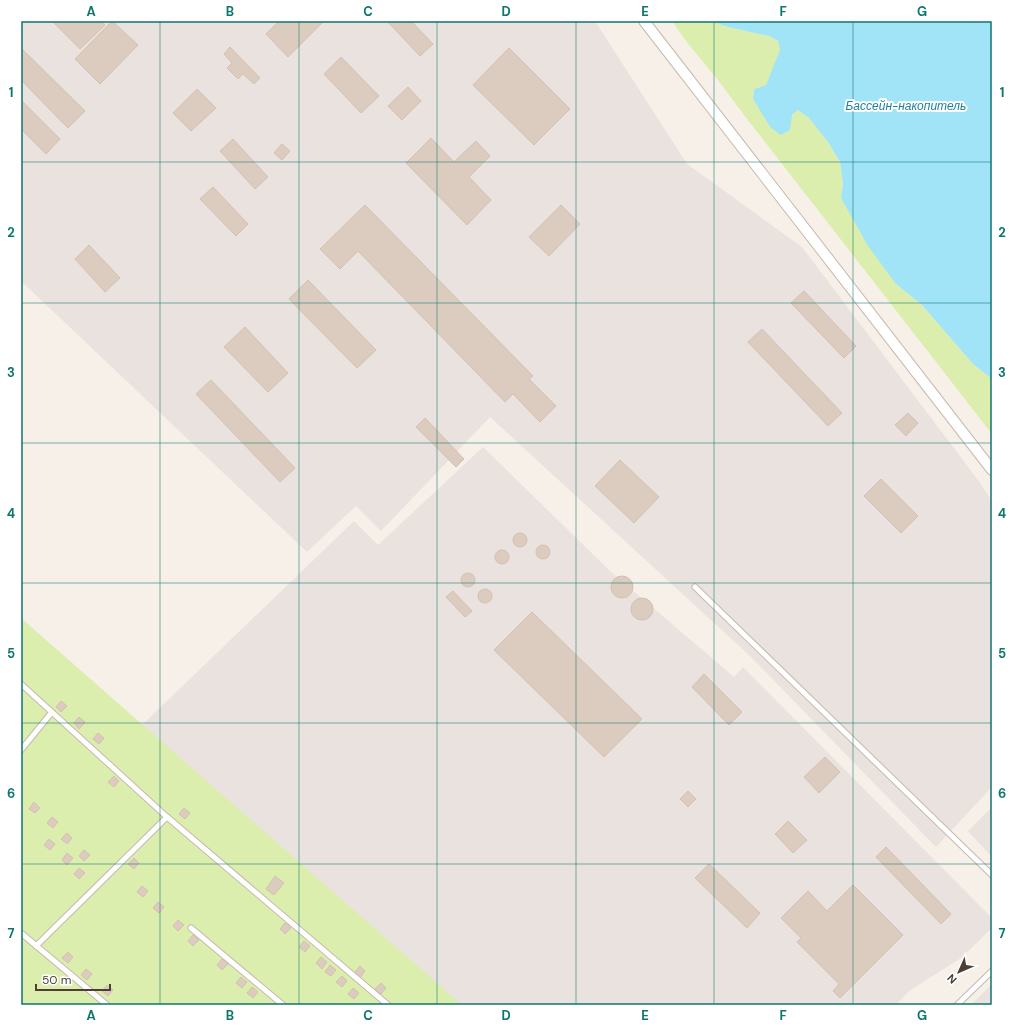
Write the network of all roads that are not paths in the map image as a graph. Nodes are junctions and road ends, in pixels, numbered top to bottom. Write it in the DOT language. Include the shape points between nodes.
graph roads {
  1 [pos="644,21"];
  2 [pos="992,470"];
  3 [pos="695,587"];
  4 [pos="21,684"];
  5 [pos="52,712"];
  6 [pos="21,750"];
  7 [pos="167,817"];
  8 [pos="992,875"];
  9 [pos="191,928"];
  10 [pos="21,932"];
  11 [pos="36,946"];
  12 [pos="992,971"];
  13 [pos="107,1005"];
  14 [pos="283,1005"];
  15 [pos="388,1005"];
  16 [pos="957,1005"];
  1 -- 2 [label="street"];
  3 -- 8 [label="lane"];
  4 -- 5 [label="lane"];
  5 -- 6 [label="lane"];
  5 -- 7 [label="lane"];
  7 -- 11 [label="lane"];
  7 -- 15 [label="lane"];
  9 -- 14 [label="lane"];
  10 -- 11 [label="lane"];
  11 -- 13 [label="lane"];
  12 -- 16 [label="lane"];
}
